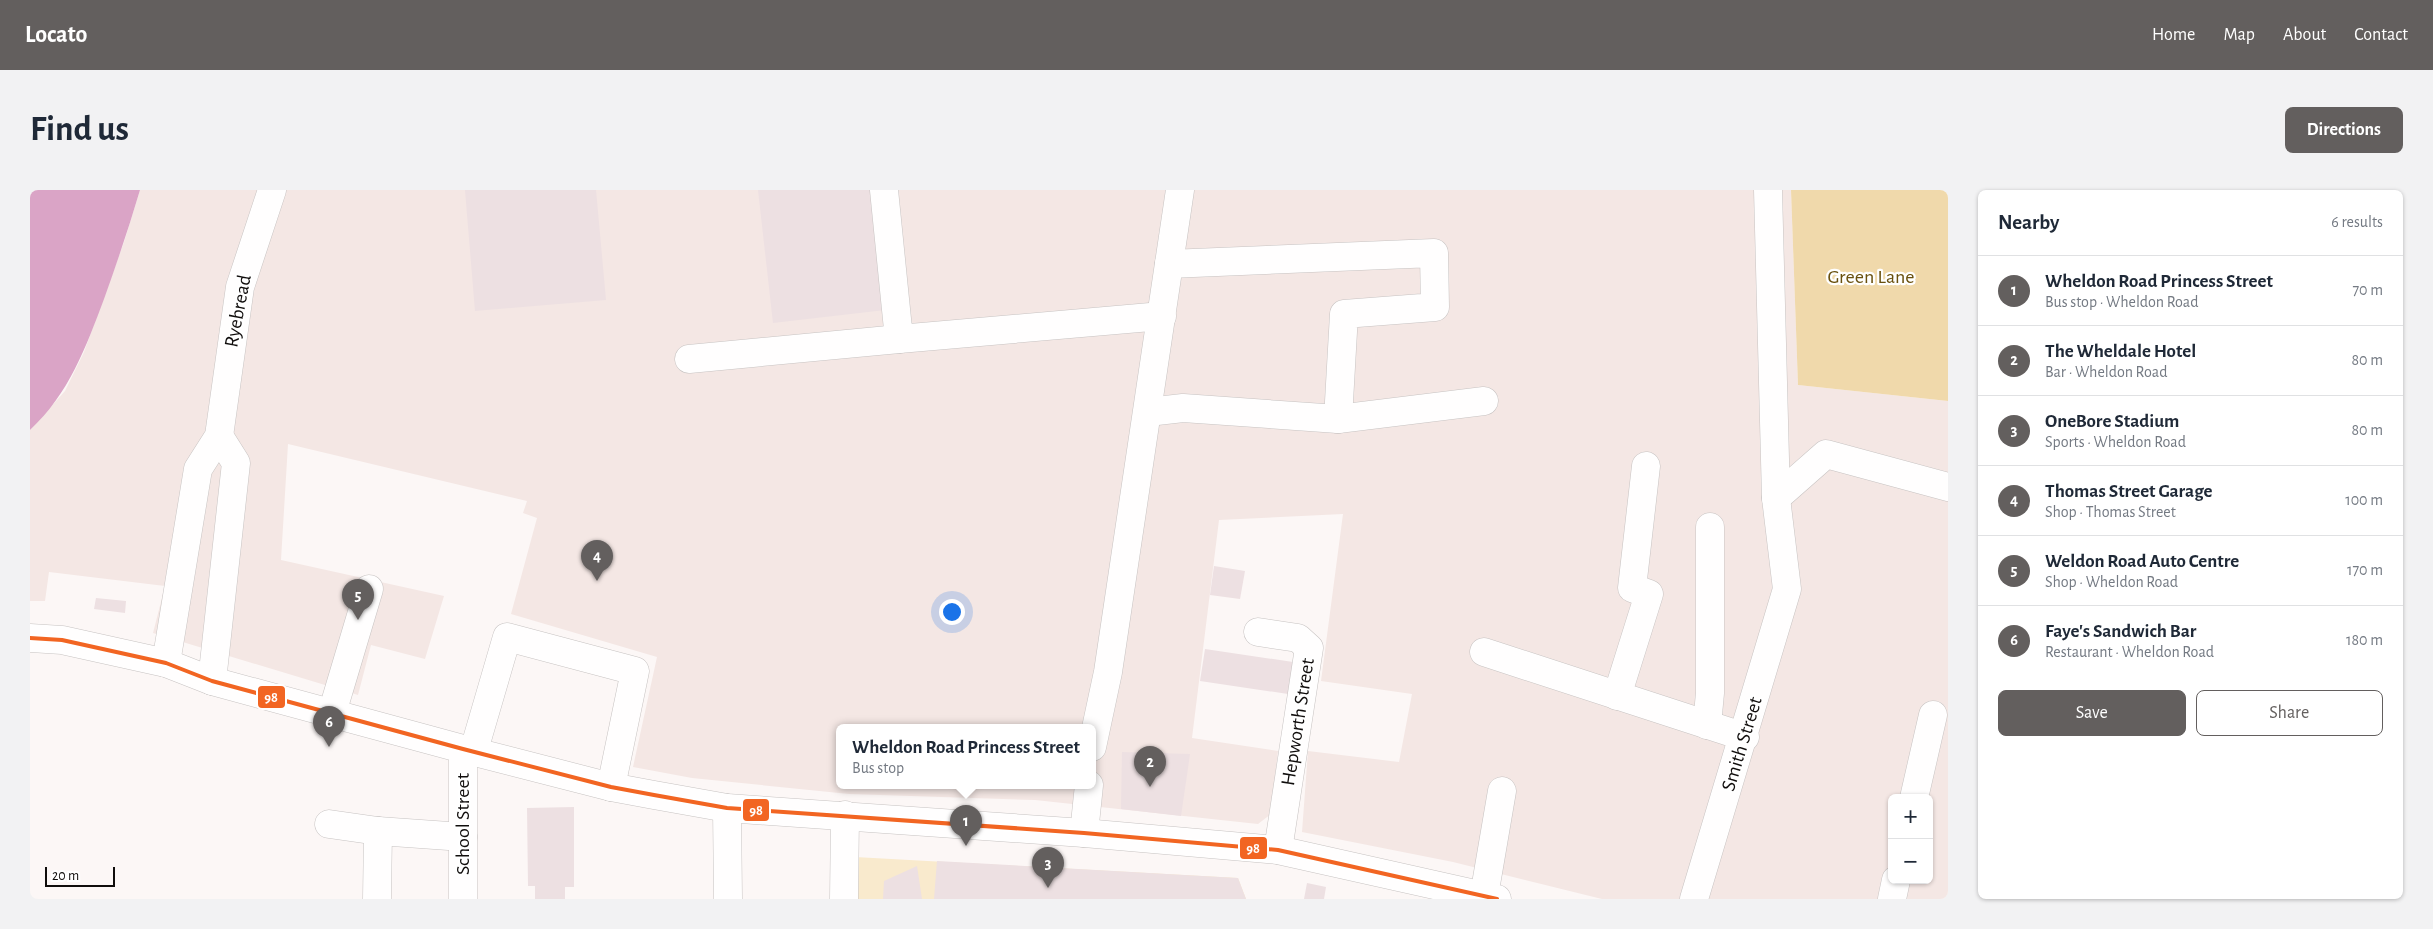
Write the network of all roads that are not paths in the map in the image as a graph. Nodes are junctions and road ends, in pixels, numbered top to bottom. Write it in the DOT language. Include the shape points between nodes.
graph roads {
  1 [pos="272,190"];
  2 [pos="884,190"];
  3 [pos="1180,190"];
  4 [pos="1768,190"];
  5 [pos="1169,264"];
  6 [pos="1162,316"];
  7 [pos="899,339"];
  8 [pos="689,359"];
  9 [pos="1484,401"];
  10 [pos="1148,412"];
  11 [pos="1338,419"];
  12 [pos="219,436"];
  13 [pos="1646,466"];
  14 [pos="1948,487"];
  15 [pos="1776,498"];
  16 [pos="1710,527"];
  17 [pos="369,589"];
  18 [pos="1258,632"];
  19 [pos="30,638"];
  20 [pos="1484,652"];
  21 [pos="166,663"];
  22 [pos="212,681"];
  23 [pos="1617,696"];
  24 [pos="332,713"];
  25 [pos="1933,715"];
  26 [pos="1707,725"];
  27 [pos="1096,728"];
  28 [pos="1745,737"];
  29 [pos="468,750"];
  30 [pos="611,787"];
  31 [pos="1089,789"];
  32 [pos="1502,791"];
  33 [pos="1915,794"];
  34 [pos="727,808"];
  35 [pos="845,815"];
  36 [pos="329,824"];
  37 [pos="378,831"];
  38 [pos="1084,833"];
  39 [pos="463,837"];
  40 [pos="1278,850"];
  41 [pos="1895,884"];
  42 [pos="1490,898"];
  43 [pos="377,899"];
  44 [pos="463,899"];
  45 [pos="728,899"];
  46 [pos="844,899"];
  47 [pos="1694,899"];
  48 [pos="1892,899"];
  1 -- 12 [label="street, Ryebread" via="240,287"];
  2 -- 7 [label="street"];
  3 -- 5 [label="street"];
  4 -- 15 [label="street"];
  5 -- 6 [label="street"];
  5 -- 11 [label="street" via="1434,253 1435,307 1344,314"];
  6 -- 7 [label="street"];
  6 -- 10 [label="street"];
  7 -- 8 [label="street"];
  9 -- 11 [label="street"];
  10 -- 11 [label="street" via="1182,408"];
  10 -- 27 [label="street" via="1108,672"];
  12 -- 21 [label="street, Ryebread" via="198,469"];
  12 -- 22 [label="street" via="236,462"];
  13 -- 23 [label="street" via="1632,588 1648,594"];
  14 -- 15 [label="street" via="1826,454"];
  15 -- 28 [label="street, Smith Street" via="1787,589"];
  16 -- 26 [label="street" via="1710,693"];
  17 -- 24 [label="street"];
  18 -- 40 [label="street, Hepworth Street" via="1298,638 1309,648"];
  19 -- 21 [label="street" via="62,640"];
  20 -- 23 [label="street"];
  21 -- 22 [label="street"];
  22 -- 24 [label="street"];
  23 -- 26 [label="street"];
  24 -- 29 [label="street"];
  25 -- 33 [label="street"];
  26 -- 28 [label="street"];
  28 -- 47 [label="street, Smith Street"];
  29 -- 30 [label="street"];
  29 -- 30 [label="street, School Street" via="507,637 635,671"];
  29 -- 39 [label="street, School Street"];
  30 -- 34 [label="street"];
  31 -- 38 [label="street"];
  32 -- 42 [label="street"];
  34 -- 35 [label="street"];
  34 -- 45 [label="street"];
  35 -- 38 [label="street"];
  35 -- 46 [label="street"];
  36 -- 37 [label="street"];
  37 -- 39 [label="street"];
  37 -- 43 [label="street"];
  38 -- 40 [label="street"];
  39 -- 44 [label="street, School Street"];
  40 -- 42 [label="street"];
  41 -- 48 [label="street"];
}
